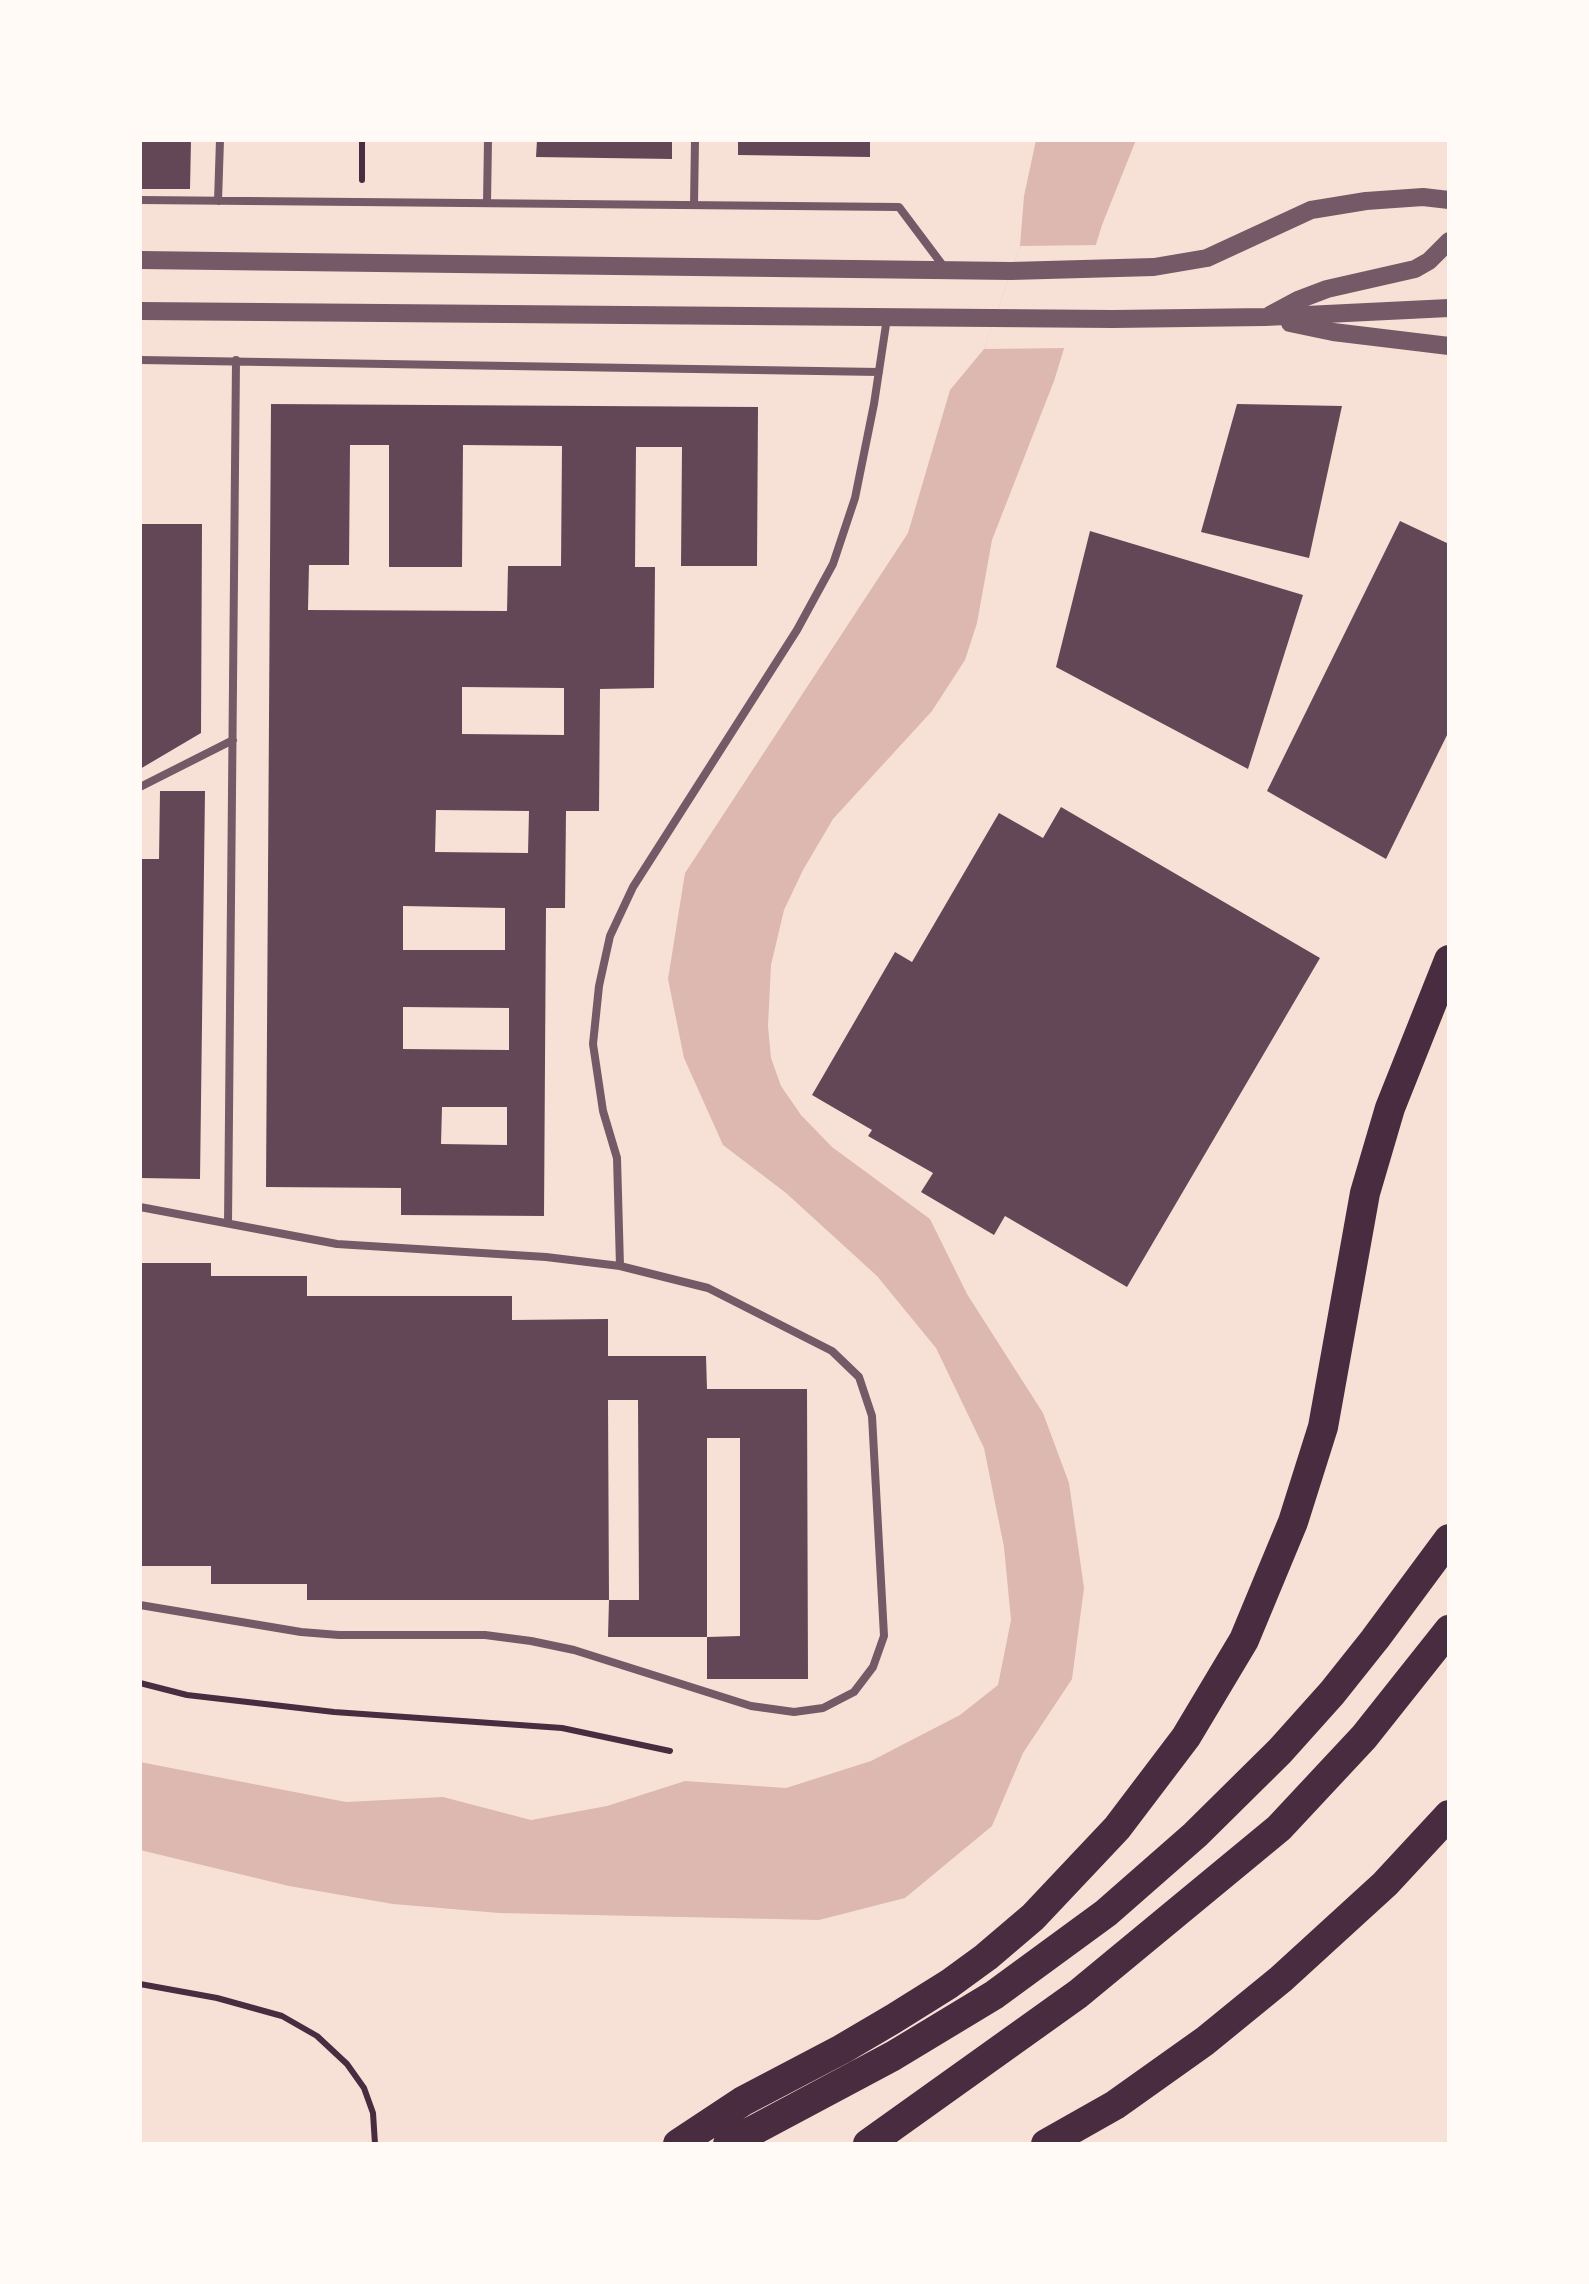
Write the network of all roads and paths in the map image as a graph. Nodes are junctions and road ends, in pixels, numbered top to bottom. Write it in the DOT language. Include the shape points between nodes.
graph roads {
  1 [pos="220,140"];
  2 [pos="362,140"];
  3 [pos="488,140"];
  4 [pos="695,140"];
  5 [pos="140,200"];
  6 [pos="1449,200"];
  7 [pos="218,201"];
  8 [pos="362,202"];
  9 [pos="487,203"];
  10 [pos="694,205"];
  11 [pos="1449,241"];
  12 [pos="140,260"];
  13 [pos="946,270"];
  14 [pos="1449,308"];
  15 [pos="140,311"];
  16 [pos="887,318"];
  17 [pos="1265,318"];
  18 [pos="1449,346"];
  19 [pos="140,360"];
  20 [pos="236,360"];
  21 [pos="879,372"];
  22 [pos="233,740"];
  23 [pos="140,787"];
  24 [pos="1449,960"];
  25 [pos="140,1207"];
  26 [pos="228,1224"];
  27 [pos="620,1266"];
  28 [pos="1449,1539"];
  29 [pos="140,1604"];
  30 [pos="1449,1630"];
  31 [pos="140,1683"];
  32 [pos="670,1750"];
  33 [pos="1449,1814"];
  34 [pos="140,1984"];
  35 [pos="374,2144"];
  36 [pos="678,2144"];
  37 [pos="728,2144"];
  38 [pos="868,2144"];
  39 [pos="1046,2144"];
  1 -- 7 [label="lane"];
  2 -- 8 [label="path"];
  3 -- 9 [label="lane"];
  4 -- 10 [label="lane"];
  5 -- 7 [label="lane"];
  6 -- 13 [label="street" via="1366,201 1311,210 1207,258 1154,267"];
  7 -- 8 [label="lane"];
  8 -- 9 [label="lane"];
  9 -- 10 [label="lane"];
  10 -- 13 [label="lane" via="899,208"];
  11 -- 17 [label="street" via="1415,269 1327,288"];
  12 -- 13 [label="street"];
  14 -- 17 [label="street"];
  15 -- 16 [label="street"];
  16 -- 17 [label="street"];
  16 -- 21 [label="lane"];
  17 -- 18 [label="street"];
  19 -- 20 [label="lane"];
  20 -- 21 [label="lane"];
  20 -- 22 [label="lane"];
  21 -- 27 [label="lane" via="855,498 833,564 633,887 610,936 592,1044 617,1158"];
  22 -- 23 [label="lane"];
  22 -- 26 [label="lane"];
  24 -- 36 [label="highway" via="1390,1108 1366,1192 1323,1427 1293,1522 1244,1640 1186,1737 1117,1828 986,1958"];
  25 -- 26 [label="lane"];
  26 -- 27 [label="lane" via="337,1244"];
  27 -- 29 [label="lane" via="708,1288 832,1351 859,1377 872,1416 884,1636 854,1692 823,1708 794,1712 751,1706 531,1641 301,1632"];
  28 -- 37 [label="highway" via="1376,1639 1280,1751 1106,1913 960,2016"];
  30 -- 38 [label="highway" via="1364,1737 1279,1828 1078,1994"];
  31 -- 32 [label="path" via="187,1696 334,1712 562,1728"];
  33 -- 39 [label="highway" via="1385,1884 1251,2004 1115,2104"];
  34 -- 35 [label="path" via="282,2016 317,2036 364,2088"];
}
